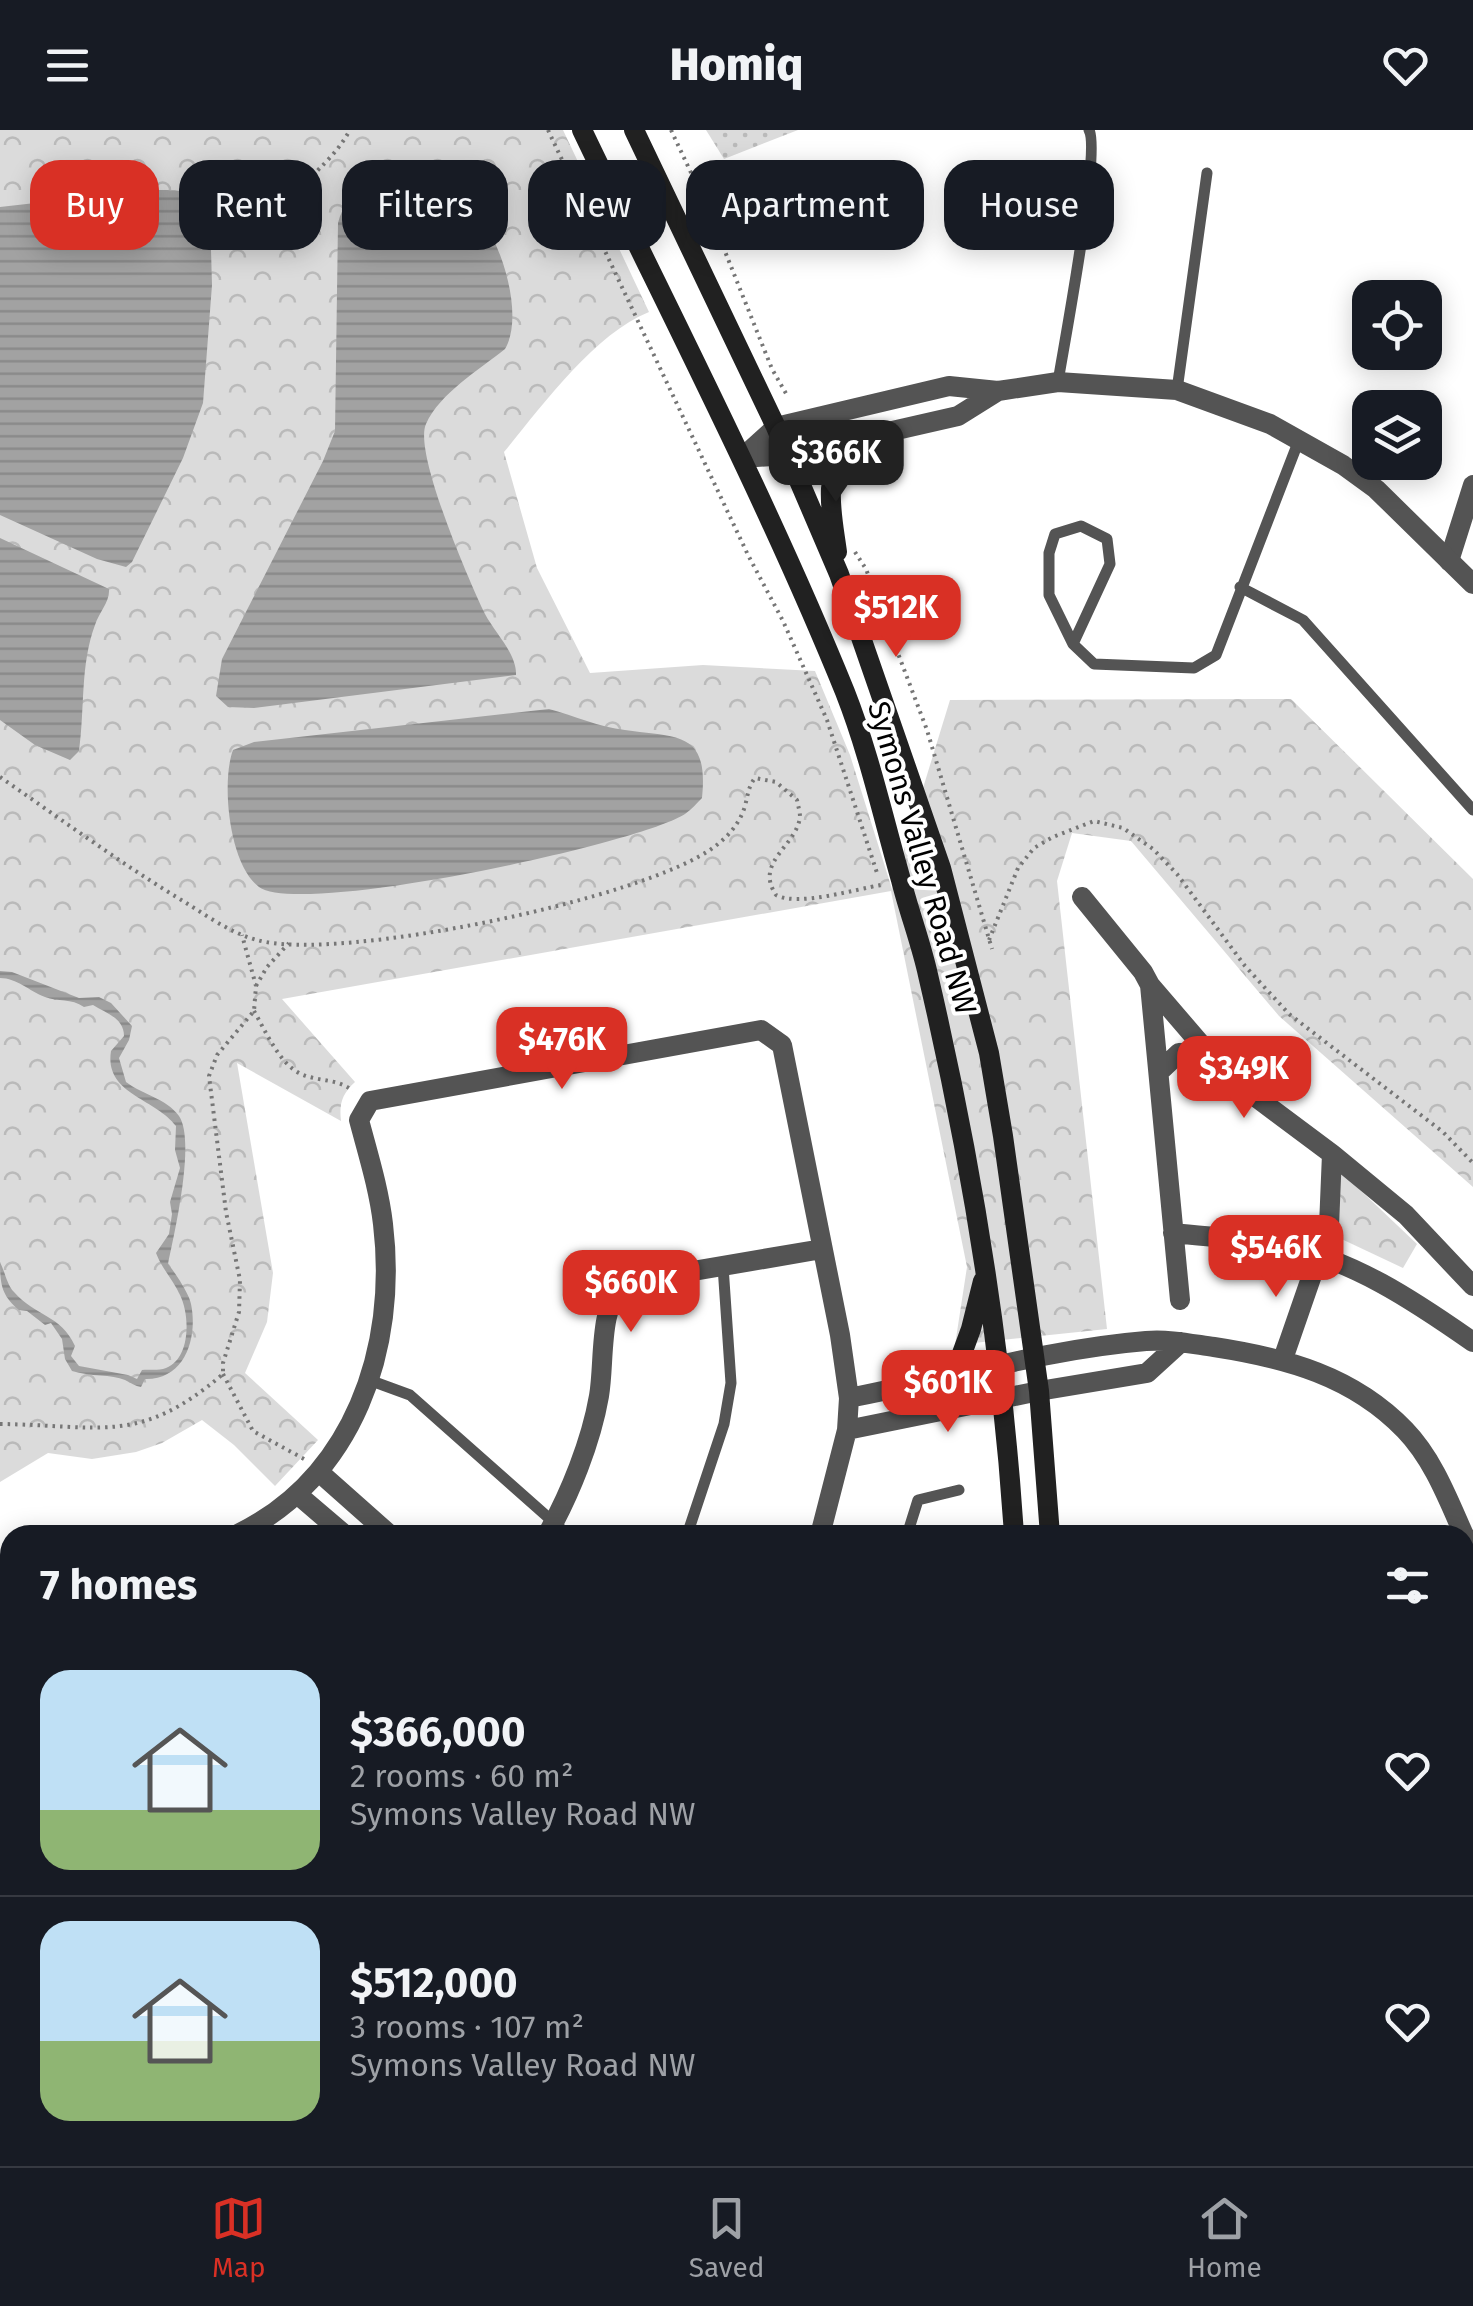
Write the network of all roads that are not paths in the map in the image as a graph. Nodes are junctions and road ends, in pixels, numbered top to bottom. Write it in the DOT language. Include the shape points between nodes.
graph roads {
  1 [pos="582,130"];
  2 [pos="634,130"];
  3 [pos="1088,130"];
  4 [pos="1207,174"];
  5 [pos="1058,382"];
  6 [pos="1177,390"];
  7 [pos="998,391"];
  8 [pos="776,427"];
  9 [pos="846,440"];
  10 [pos="1298,440"];
  11 [pos="787,455"];
  12 [pos="742,458"];
  13 [pos="1473,484"];
  14 [pos="1450,561"];
  15 [pos="839,574"];
  16 [pos="1473,584"];
  17 [pos="1240,586"];
  18 [pos="1072,644"];
  19 [pos="1473,810"];
  20 [pos="1082,896"];
  21 [pos="1150,985"];
  22 [pos="1206,1052"];
  23 [pos="1159,1072"];
  24 [pos="1332,1154"];
  25 [pos="1173,1233"];
  26 [pos="822,1249"];
  27 [pos="1317,1256"];
  28 [pos="723,1266"];
  29 [pos="986,1269"];
  30 [pos="1473,1286"];
  31 [pos="1180,1300"];
  32 [pos="1181,1342"];
  33 [pos="1473,1342"];
  34 [pos="1283,1359"];
  35 [pos="1035,1360"];
  36 [pos="998,1367"];
  37 [pos="953,1378"];
  38 [pos="369,1380"];
  39 [pos="1039,1391"];
  40 [pos="848,1398"];
  41 [pos="1002,1398"];
  42 [pos="847,1430"];
  43 [pos="319,1472"];
  44 [pos="958,1490"];
  45 [pos="297,1494"];
  46 [pos="251,1525"];
  47 [pos="333,1525"];
  48 [pos="379,1525"];
  49 [pos="550,1525"];
  50 [pos="558,1525"];
  51 [pos="690,1525"];
  52 [pos="823,1525"];
  53 [pos="911,1525"];
  54 [pos="1013,1525"];
  55 [pos="1049,1525"];
  56 [pos="1460,1525"];
  1 -- 12 [label="main road, Symons Valley Road NW"];
  2 -- 8 [label="main road, Symons Valley Road NW"];
  3 -- 5 [label="lane" via="1094,139 1090,175"];
  4 -- 6 [label="lane"];
  5 -- 6 [label="street"];
  5 -- 7 [label="street"];
  6 -- 10 [label="street"];
  7 -- 8 [label="street" via="950,386"];
  7 -- 9 [label="street" via="958,416"];
  8 -- 11 [label="main road, Symons Valley Road NW"];
  8 -- 12 [label="street"];
  9 -- 11 [label="street"];
  9 -- 15 [label="main road" via="829,486"];
  10 -- 14 [label="street" via="1376,489"];
  10 -- 17 [label="lane"];
  11 -- 12 [label="street"];
  11 -- 15 [label="main road, Symons Valley Road NW"];
  12 -- 29 [label="main road, Symons Valley Road NW" via="874,773 928,972"];
  13 -- 14 [label="street"];
  14 -- 16 [label="street"];
  15 -- 35 [label="main road, Symons Valley Road NW" via="940,868 974,994 1003,1136"];
  17 -- 18 [label="lane" via="1216,656 1194,668 1094,664"];
  17 -- 19 [label="lane" via="1303,620"];
  18 -- 18 [label="lane" via="1110,564 1107,539 1080,526 1055,534 1049,553 1048,595"];
  20 -- 21 [label="street"];
  21 -- 22 [label="street"];
  21 -- 23 [label="street"];
  22 -- 23 [label="street" via="1178,1053"];
  22 -- 24 [label="street" via="1257,1100"];
  23 -- 25 [label="street"];
  24 -- 27 [label="street" via="1329,1226"];
  24 -- 30 [label="street" via="1406,1215"];
  25 -- 27 [label="street" via="1280,1245"];
  25 -- 31 [label="street"];
  26 -- 28 [label="street"];
  26 -- 38 [label="street" via="782,1044 762,1030 370,1102 358,1120 383,1226 386,1296"];
  26 -- 40 [label="street"];
  27 -- 33 [label="street" via="1395,1288"];
  27 -- 34 [label="street"];
  28 -- 50 [label="street" via="623,1283 611,1296 598,1399"];
  28 -- 51 [label="lane" via="732,1383"];
  29 -- 36 [label="main road, Symons Valley Road NW"];
  29 -- 37 [label="main road"];
  32 -- 34 [label="street"];
  32 -- 35 [label="street" via="1148,1341"];
  32 -- 39 [label="street" via="1147,1373"];
  34 -- 56 [label="street" via="1371,1399 1406,1431"];
  35 -- 36 [label="street"];
  35 -- 39 [label="main road, Symons Valley Road NW"];
  36 -- 37 [label="street"];
  36 -- 41 [label="main road, Symons Valley Road NW"];
  37 -- 40 [label="street"];
  38 -- 43 [label="street" via="362,1406"];
  38 -- 49 [label="lane" via="410,1395"];
  39 -- 41 [label="street"];
  39 -- 55 [label="main road, Symons Valley Road NW"];
  40 -- 42 [label="street"];
  41 -- 42 [label="street"];
  41 -- 54 [label="main road, Symons Valley Road NW"];
  42 -- 52 [label="street"];
  43 -- 45 [label="street"];
  43 -- 48 [label="street"];
  44 -- 53 [label="lane" via="918,1500"];
  45 -- 46 [label="street"];
  45 -- 47 [label="street"];
}
